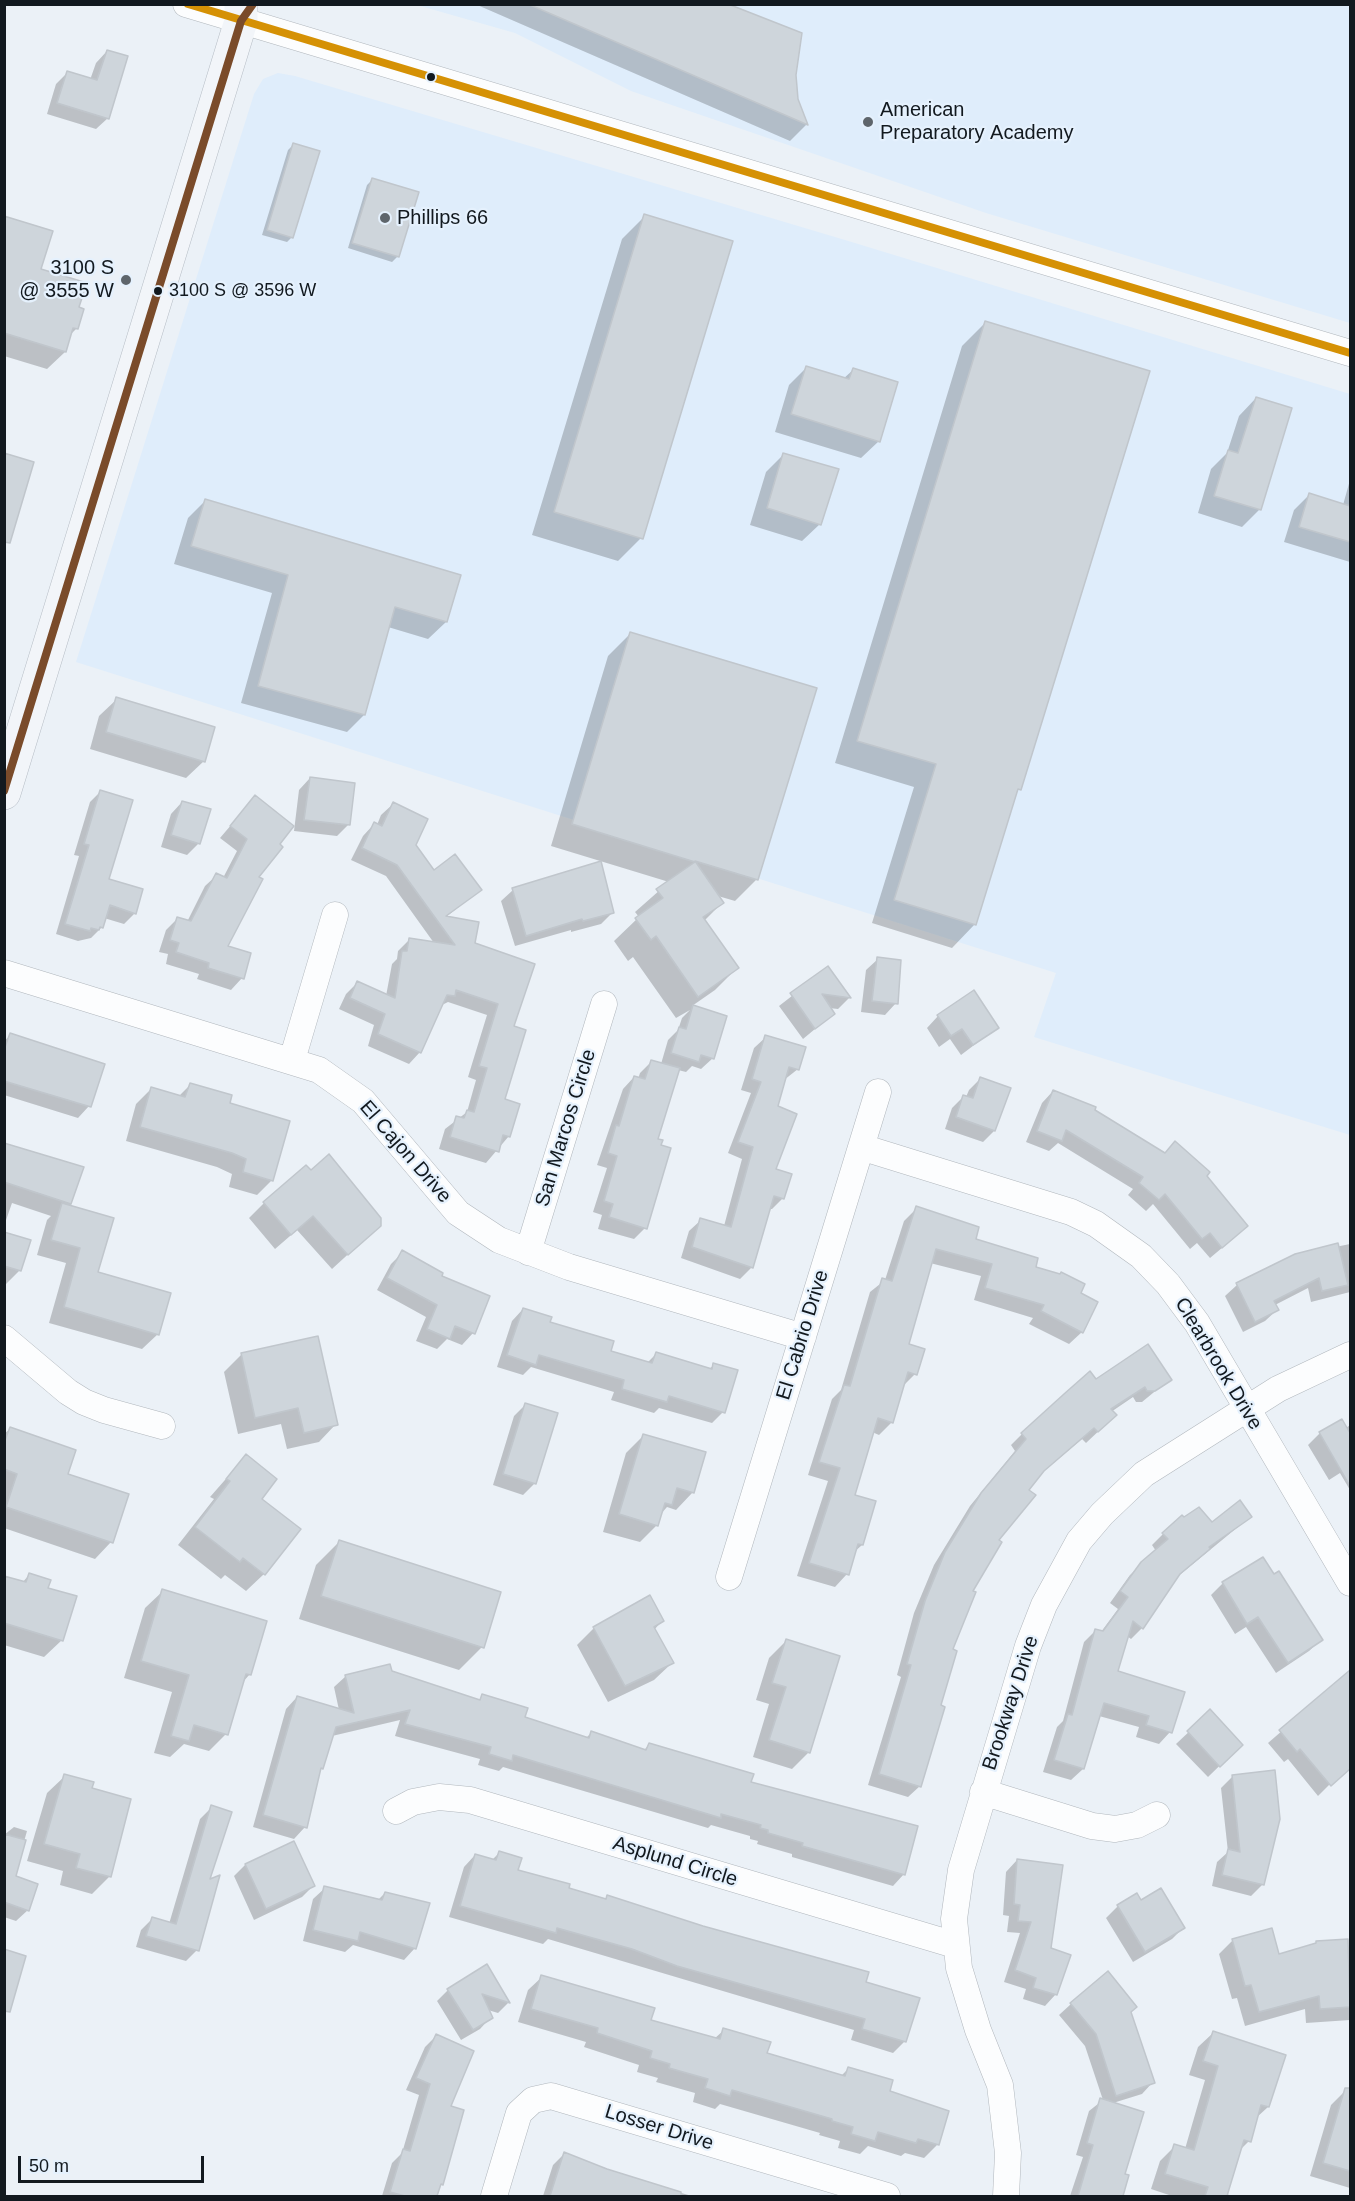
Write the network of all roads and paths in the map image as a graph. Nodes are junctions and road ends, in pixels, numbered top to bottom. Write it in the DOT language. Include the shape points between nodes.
graph roads {
  1 [pos="186,4"];
  2 [pos="245,10"];
  3 [pos="1350,353"];
  4 [pos="4,793"];
  5 [pos="334,915"];
  6 [pos="4,973"];
  7 [pos="604,1004"];
  8 [pos="292,1060"];
  9 [pos="878,1092"];
  10 [pos="861,1147"];
  11 [pos="528,1252"];
  12 [pos="803,1336"];
  13 [pos="4,1338"];
  14 [pos="1350,1355"];
  15 [pos="1245,1410"];
  16 [pos="162,1426"];
  17 [pos="729,1577"];
  18 [pos="1350,1583"];
  19 [pos="983,1792"];
  20 [pos="396,1811"];
  21 [pos="1157,1815"];
  22 [pos="955,1945"];
  23 [pos="494,2196"];
  24 [pos="887,2196"];
  25 [pos="1006,2196"];
  1 -- 2 [label="street"];
  2 -- 3 [label="street"];
  2 -- 4 [label="main road"];
  5 -- 8 [label="street"];
  6 -- 8 [label="street, El Cajon Drive"];
  7 -- 11 [label="street, San Marcos Circle"];
  8 -- 11 [label="street, El Cajon Drive" via="319,1070 363,1101 458,1213 484,1232"];
  9 -- 10 [label="street, El Cabrio Drive"];
  10 -- 12 [label="street, El Cabrio Drive"];
  10 -- 15 [label="street, Clearbrook Drive" via="1034,1198 1096,1224 1141,1256 1168,1284 1197,1323"];
  11 -- 12 [label="street, El Cajon Drive"];
  12 -- 17 [label="street, El Cabrio Drive"];
  13 -- 16 [label="street" via="84,1402"];
  14 -- 15 [label="street, Brookway Drive" via="1315,1369"];
  15 -- 18 [label="street, Clearbrook Drive"];
  15 -- 19 [label="street, Brookway Drive" via="1144,1474 1079,1541 1059,1574 1028,1646"];
  19 -- 21 [label="street" via="1092,1826 1115,1829 1137,1825"];
  19 -- 22 [label="street, Brookway Drive" via="956,1892"];
  20 -- 22 [label="street, Asplund Circle" via="413,1802 439,1797 470,1800"];
  22 -- 25 [label="street, Brookway Drive" via="978,2030 1000,2085 1008,2152"];
  23 -- 24 [label="street, Losser Drive" via="519,2114 533,2100 552,2096"];
}
